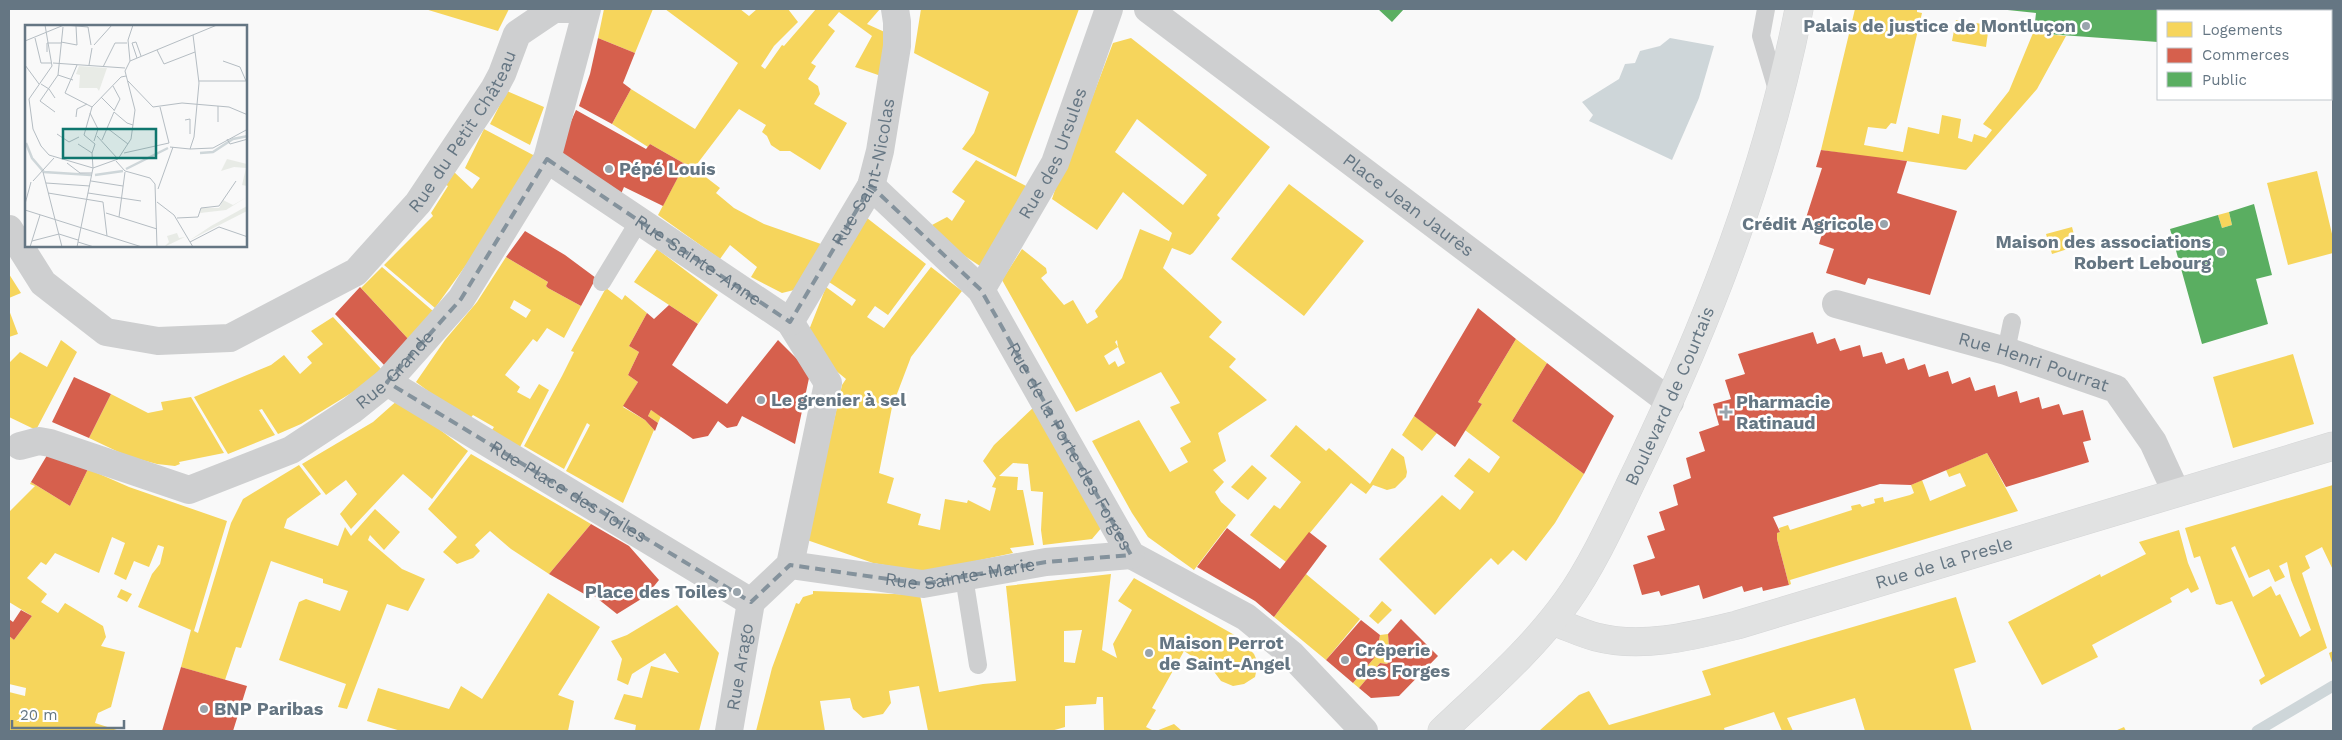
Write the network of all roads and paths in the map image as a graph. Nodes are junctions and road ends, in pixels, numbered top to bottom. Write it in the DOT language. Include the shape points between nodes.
graph roads {
  1 [pos="573,9"];
  2 [pos="587,9"];
  3 [pos="895,9"];
  4 [pos="1109,9"];
  5 [pos="1148,9"];
  6 [pos="1766,9"];
  7 [pos="1799,9"];
  8 [pos="1779,97"];
  9 [pos="547,159"];
  10 [pos="871,186"];
  11 [pos="639,221"];
  12 [pos="9,229"];
  13 [pos="602,282"];
  14 [pos="981,290"];
  15 [pos="1836,304"];
  16 [pos="790,322"];
  17 [pos="2012,322"];
  18 [pos="2006,351"];
  19 [pos="386,382"];
  20 [pos="1670,402"];
  21 [pos="2333,446"];
  22 [pos="13,449"];
  23 [pos="2176,492"];
  24 [pos="1131,555"];
  25 [pos="790,564"];
  26 [pos="964,577"];
  27 [pos="750,602"];
  28 [pos="1552,620"];
  29 [pos="978,665"];
  30 [pos="729,731"];
  31 [pos="1364,731"];
  32 [pos="1442,731"];
  1 -- 12 [label="street, Rue du Petit Château" via="554,9 518,34 494,89 418,202 356,272 230,338 158,341 106,332 43,283"];
  2 -- 9 [label="street, Rue Grande"];
  3 -- 10 [label="street, Rue Saint-Nicolas" via="897,46"];
  4 -- 14 [label="street, Rue des Ursules" via="1055,163"];
  5 -- 20 [label="street, Place Jean Jaurès"];
  6 -- 8 [label="lane" via="1761,36"];
  7 -- 8 [label="main road, Boulevard de Courtais"];
  8 -- 20 [label="main road, Boulevard de Courtais" via="1727,260"];
  9 -- 11 [label="street, Rue Sainte-Anne"];
  9 -- 19 [label="street, Rue Grande" via="462,299"];
  10 -- 14 [label="street, Rue de la Porte des Forges"];
  10 -- 16 [label="street, Rue Saint-Nicolas"];
  11 -- 13 [label="lane"];
  11 -- 16 [label="street, Rue Sainte-Anne"];
  14 -- 24 [label="street, Rue de la Porte des Forges"];
  15 -- 18 [label="street, Rue Henri Pourrat"];
  16 -- 25 [label="street, Rue Sainte-Anne" via="828,383"];
  17 -- 18 [label="lane"];
  18 -- 23 [label="street, Rue Henri Pourrat" via="2116,388 2153,442"];
  19 -- 22 [label="street, Rue Grande" via="352,410 291,450 189,490 50,443 39,441"];
  19 -- 27 [label="street, Rue Place des Toiles"];
  20 -- 28 [label="main road, Boulevard de Courtais" via="1609,527 1569,599"];
  21 -- 23 [label="main road, Rue de la Presle"];
  23 -- 28 [label="main road, Rue de la Presle" via="1738,625 1684,638 1617,640 1596,637"];
  24 -- 26 [label="street, Rue Sainte-Marie" via="1046,562"];
  24 -- 31 [label="street, Rue de la Porte des Forges" via="1246,617 1291,654"];
  25 -- 26 [label="street, Rue Sainte-Marie" via="923,584"];
  25 -- 27 [label="street"];
  26 -- 29 [label="lane"];
  27 -- 30 [label="street, Rue Arago"];
  28 -- 32 [label="main road, Boulevard de Courtais" via="1526,650"];
}
